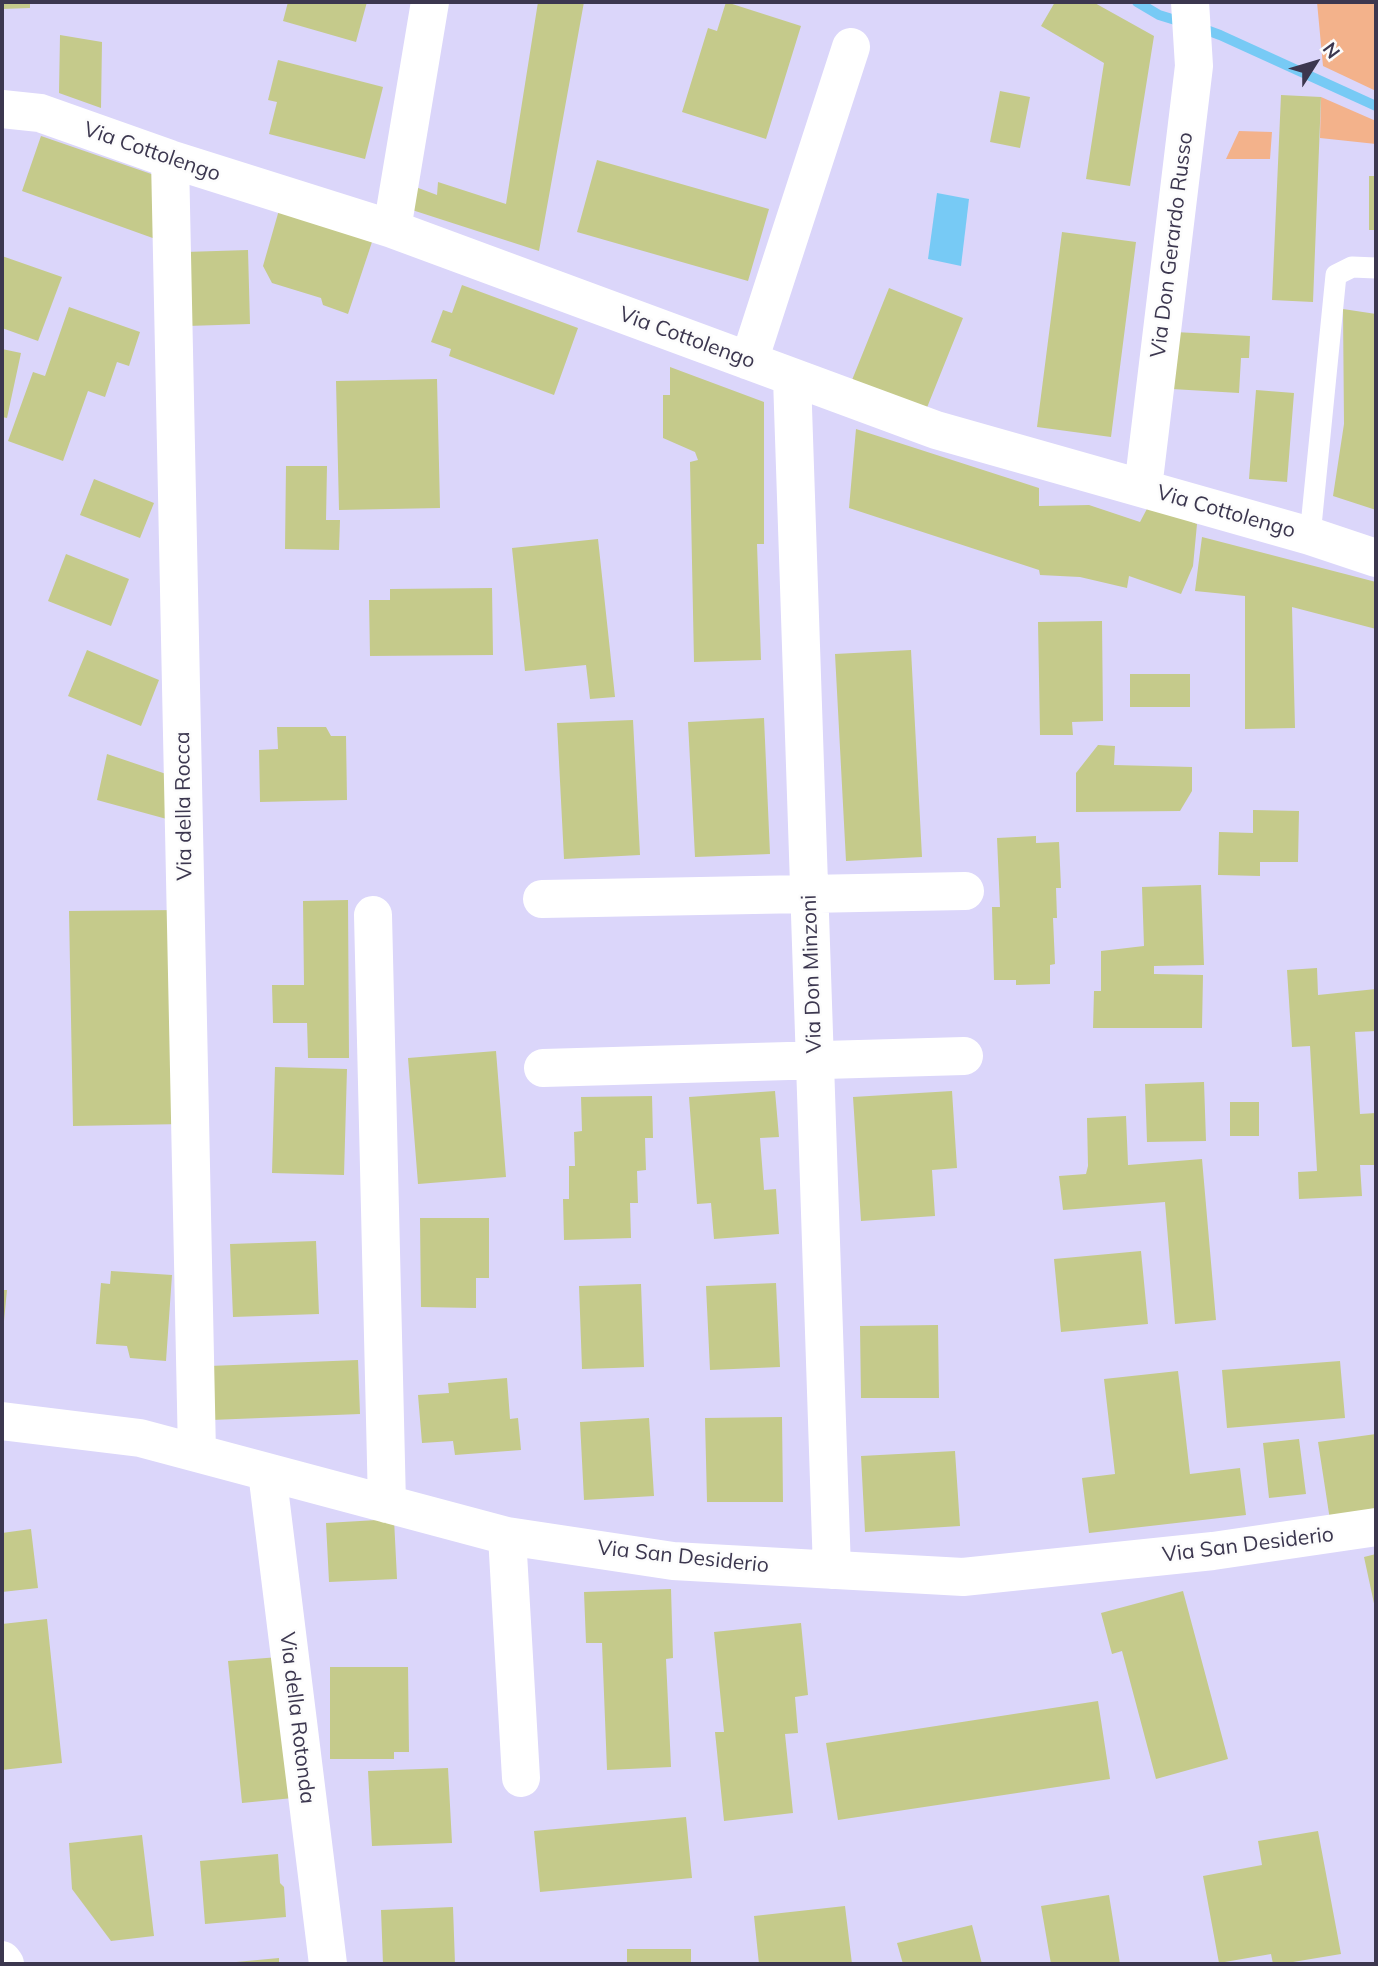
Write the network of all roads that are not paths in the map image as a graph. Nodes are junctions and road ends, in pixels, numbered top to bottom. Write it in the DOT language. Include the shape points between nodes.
graph roads {
  1 [pos="430,2"];
  2 [pos="1192,17"];
  3 [pos="851,47"];
  4 [pos="2,109"];
  5 [pos="170,159"];
  6 [pos="392,229"];
  7 [pos="1376,268"];
  8 [pos="749,361"];
  9 [pos="792,377"];
  10 [pos="1143,488"];
  11 [pos="1310,536"];
  12 [pos="1376,558"];
  13 [pos="965,891"];
  14 [pos="809,893"];
  15 [pos="542,899"];
  16 [pos="373,915"];
  17 [pos="964,1056"];
  18 [pos="815,1060"];
  19 [pos="542,1068"];
  20 [pos="2,1421"];
  21 [pos="197,1453"];
  22 [pos="267,1472"];
  23 [pos="387,1504"];
  24 [pos="1376,1527"];
  25 [pos="507,1536"];
  26 [pos="832,1570"];
  27 [pos="521,1778"];
  28 [pos="2,1960"];
  29 [pos="5,1964"];
  30 [pos="328,1964"];
  1 -- 6 [label="street"];
  2 -- 10 [label="street, Via Don Gerardo Russo" via="1194,66"];
  3 -- 8 [label="street"];
  4 -- 5 [label="street, Via Cottolengo" via="40,113"];
  5 -- 6 [label="street, Via Cottolengo"];
  5 -- 21 [label="street, Via della Rocca"];
  6 -- 8 [label="street, Via Cottolengo"];
  7 -- 11 [label="lane" via="1352,267 1336,275"];
  8 -- 9 [label="street, Via Cottolengo"];
  9 -- 10 [label="street, Via Cottolengo" via="936,430"];
  9 -- 14 [label="street, Via Don Minzoni"];
  10 -- 11 [label="street, Via Cottolengo"];
  11 -- 12 [label="street, Via Cottolengo"];
  13 -- 14 [label="street"];
  14 -- 15 [label="street"];
  14 -- 18 [label="street, Via Don Minzoni"];
  16 -- 23 [label="street"];
  17 -- 18 [label="street"];
  18 -- 19 [label="street"];
  18 -- 26 [label="street, Via Don Minzoni"];
  20 -- 21 [label="street, Via San Desiderio" via="140,1438"];
  21 -- 22 [label="street, Via San Desiderio"];
  22 -- 23 [label="street, Via San Desiderio"];
  22 -- 30 [label="street, Via della Rotonda"];
  23 -- 25 [label="street, Via San Desiderio"];
  24 -- 26 [label="street, Via San Desiderio" via="1213,1551 962,1577"];
  25 -- 26 [label="street, Via San Desiderio" via="673,1561"];
  25 -- 27 [label="street"];
  28 -- 29 [label="street"];
}
